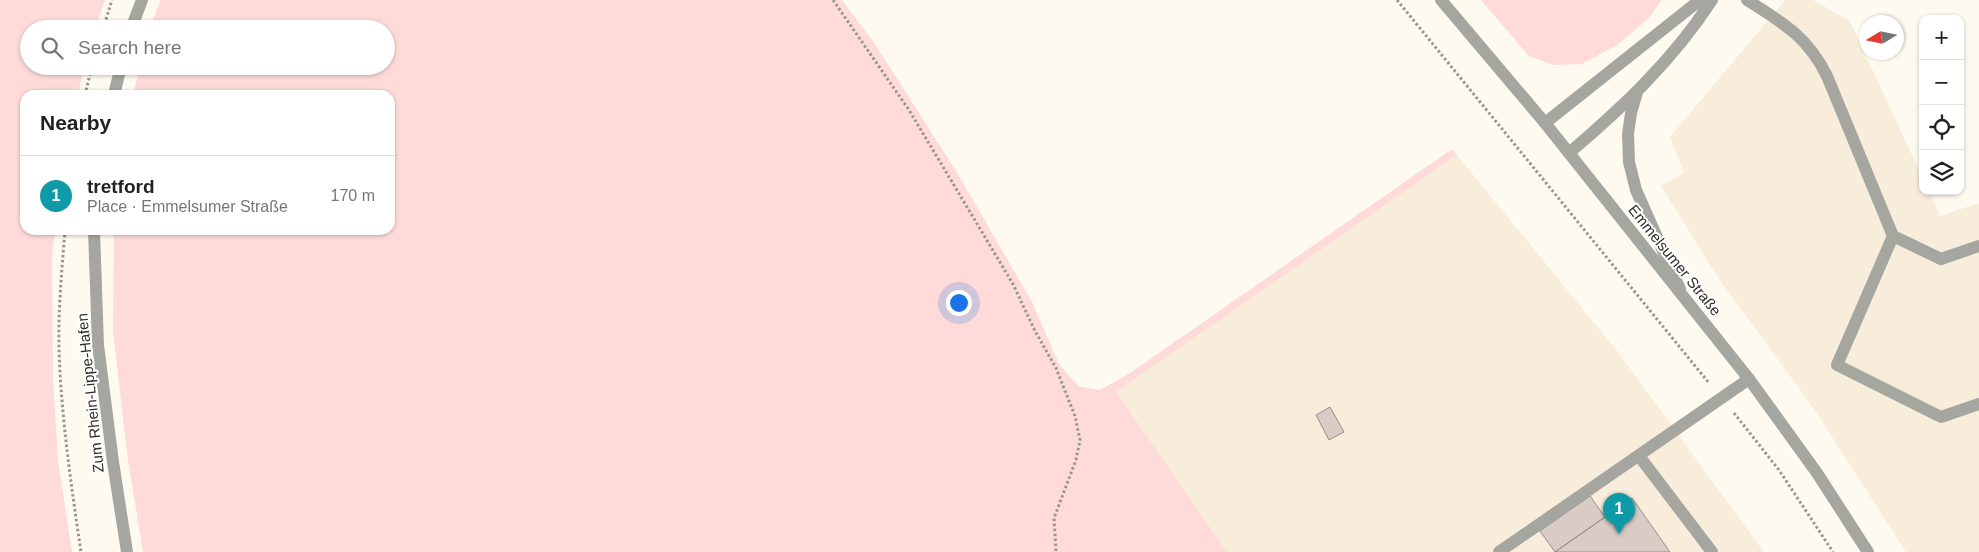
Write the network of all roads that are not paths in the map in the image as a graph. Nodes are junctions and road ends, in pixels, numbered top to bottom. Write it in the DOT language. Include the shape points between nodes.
graph roads {
  1 [pos="142,0"];
  2 [pos="1441,0"];
  3 [pos="1700,0"];
  4 [pos="1712,0"];
  5 [pos="1747,0"];
  6 [pos="134,20"];
  7 [pos="119,75"];
  8 [pos="115,90"];
  9 [pos="1637,92"];
  10 [pos="1545,123"];
  11 [pos="1569,153"];
  12 [pos="94,235"];
  13 [pos="1893,236"];
  14 [pos="1979,246"];
  15 [pos="1684,298"];
  16 [pos="1749,379"];
  17 [pos="1979,404"];
  18 [pos="1639,456"];
  19 [pos="127,552"];
  20 [pos="1499,552"];
  21 [pos="1712,552"];
  22 [pos="1868,552"];
  1 -- 6 [label="street"];
  2 -- 10 [label="street, Emmelsumer Straße"];
  3 -- 10 [label="street"];
  4 -- 9 [label="street" via="1690,33"];
  5 -- 13 [label="street" via="1795,32 1818,57"];
  7 -- 8 [label="street"];
  9 -- 11 [label="street"];
  9 -- 15 [label="street" via="1628,134 1629,162 1636,190"];
  10 -- 11 [label="street, Emmelsumer Straße"];
  11 -- 15 [label="street, Emmelsumer Straße"];
  12 -- 19 [label="street, Zum Rhein-Lippe-Hafen" via="98,345"];
  13 -- 14 [label="street" via="1941,259"];
  13 -- 17 [label="street" via="1837,365 1941,417"];
  15 -- 16 [label="street, Emmelsumer Straße"];
  16 -- 18 [label="street"];
  16 -- 22 [label="street, Emmelsumer Straße" via="1817,473"];
  18 -- 20 [label="street"];
  18 -- 21 [label="street"];
}
